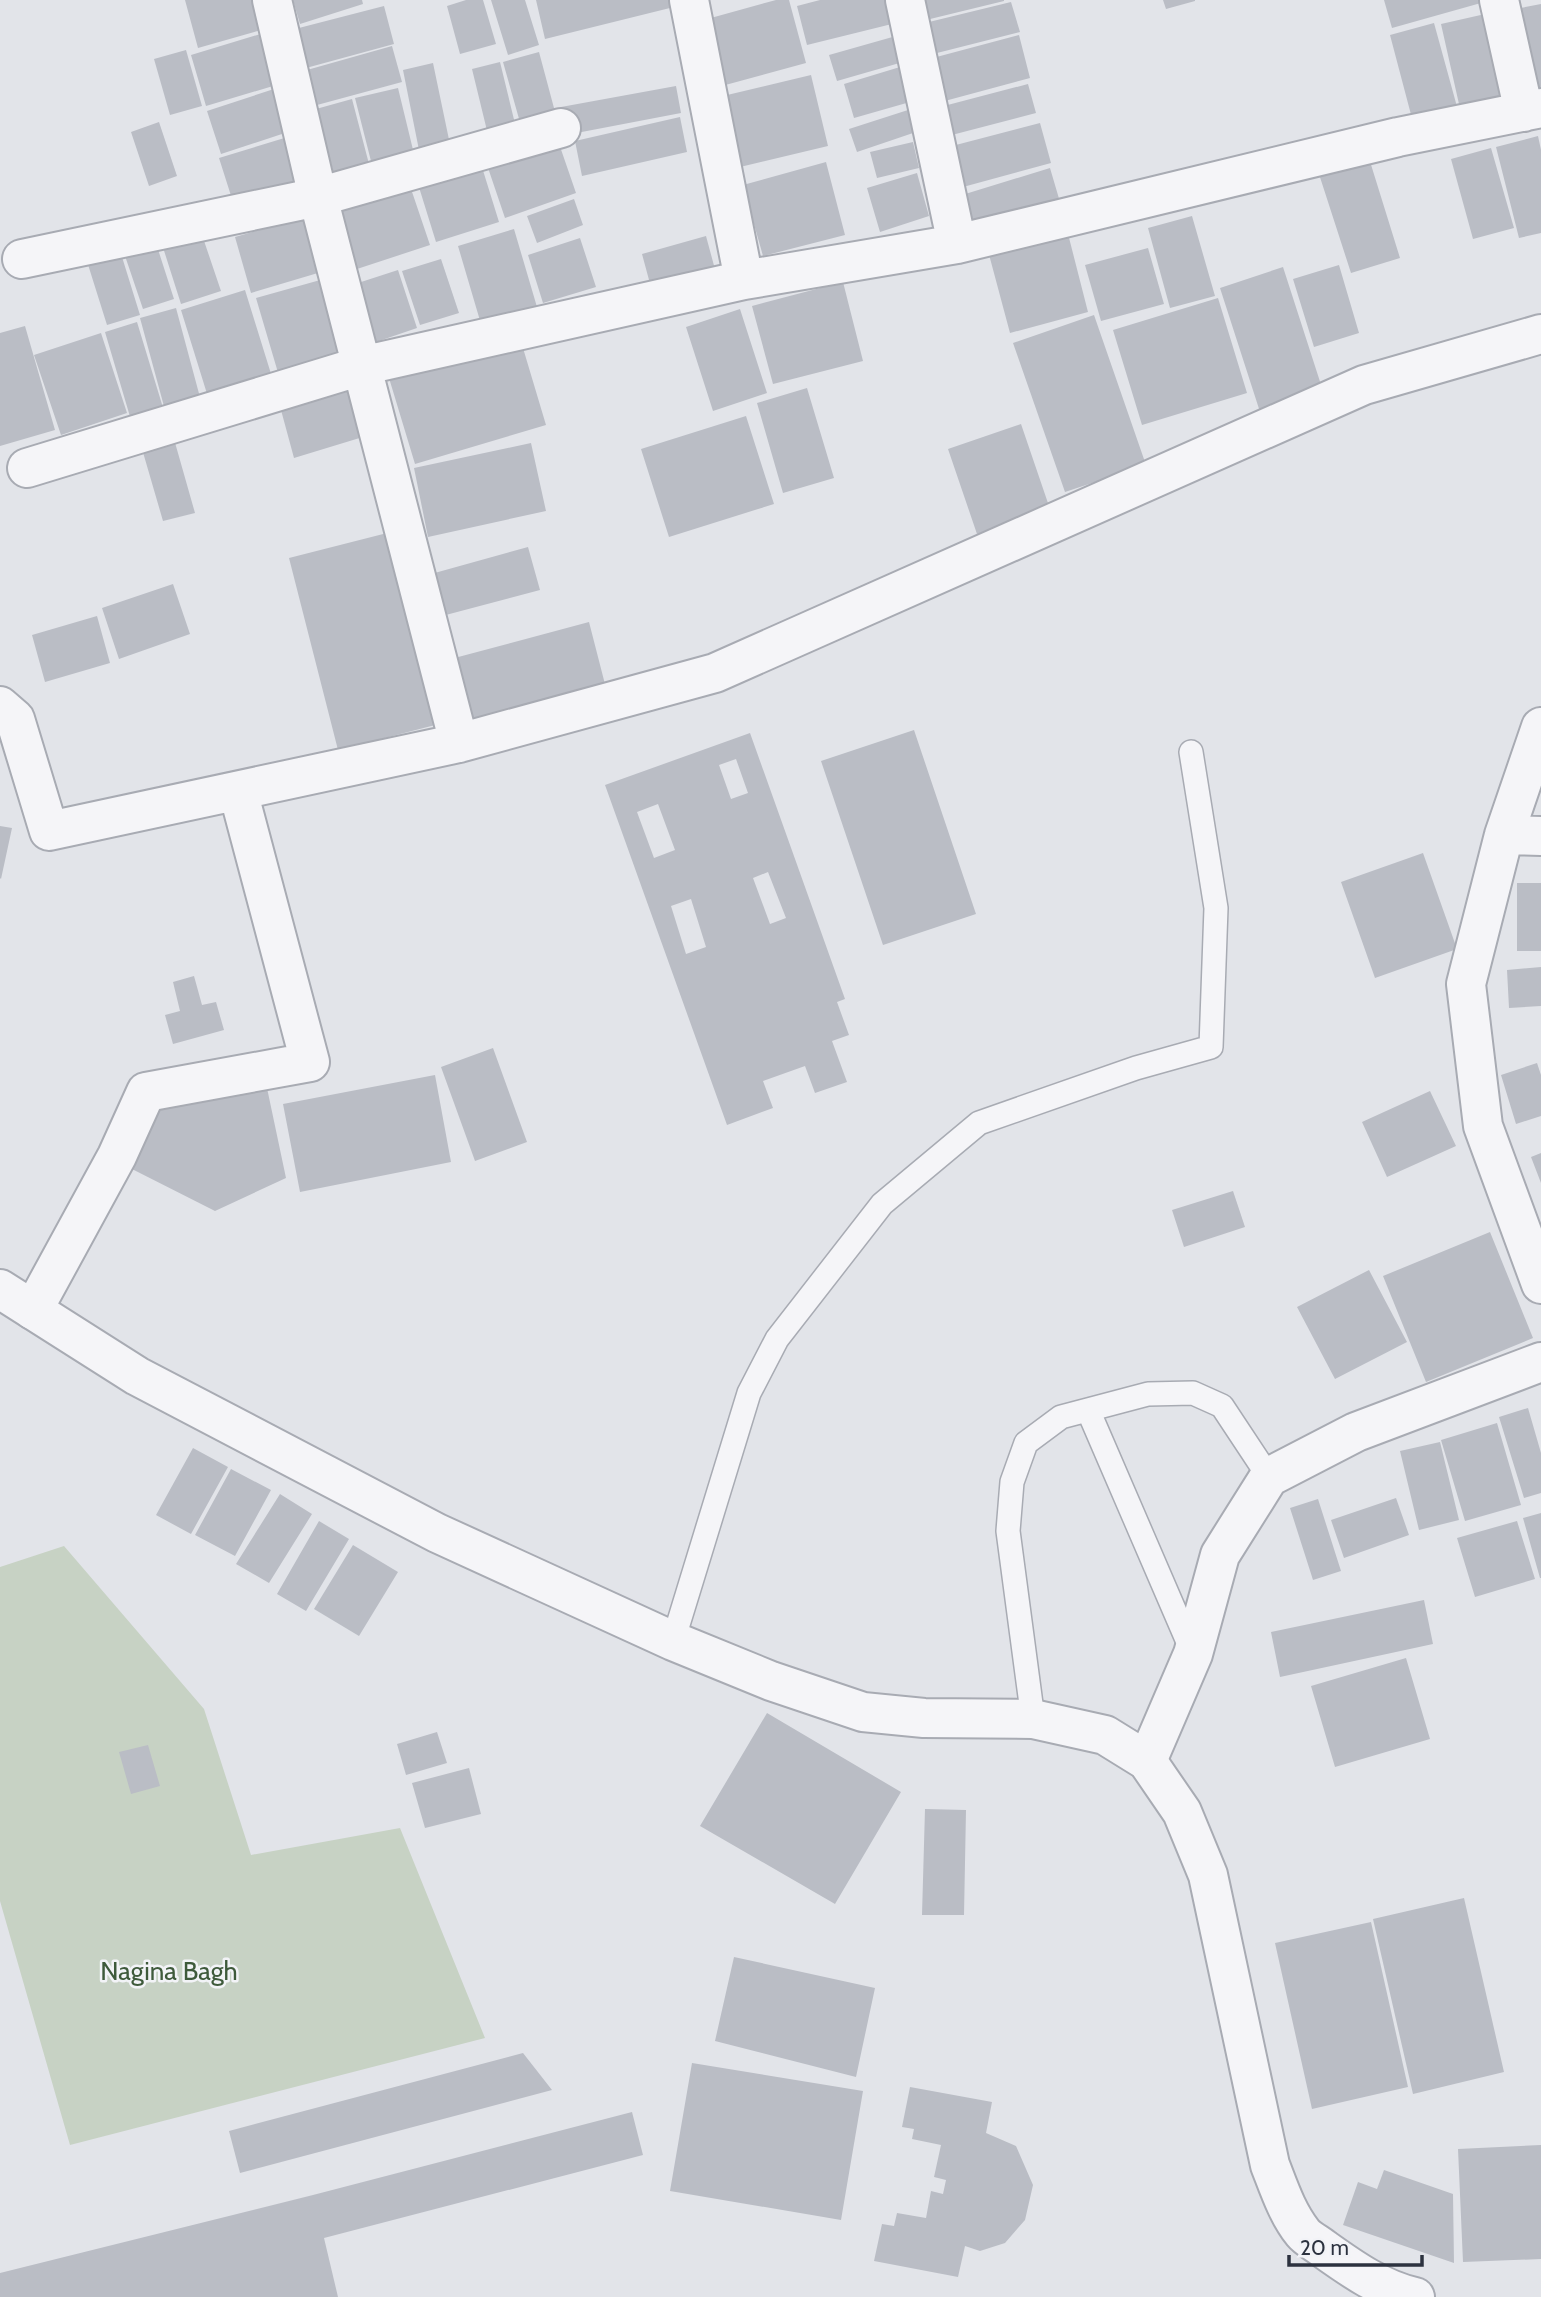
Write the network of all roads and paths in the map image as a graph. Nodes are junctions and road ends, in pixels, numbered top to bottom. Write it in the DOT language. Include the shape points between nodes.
graph roads {
  1 [pos="272,0"];
  2 [pos="689,0"];
  3 [pos="905,0"];
  4 [pos="1499,0"];
  5 [pos="1532,110"];
  6 [pos="561,128"];
  7 [pos="317,197"];
  8 [pos="957,244"];
  9 [pos="22,259"];
  10 [pos="744,279"];
  11 [pos="1541,334"];
  12 [pos="361,366"];
  13 [pos="27,468"];
  14 [pos="0,706"];
  15 [pos="1541,727"];
  16 [pos="459,743"];
  17 [pos="1191,752"];
  18 [pos="238,791"];
  19 [pos="1523,836"];
  20 [pos="1541,1284"];
  21 [pos="0,1289"];
  22 [pos="33,1310"];
  23 [pos="1541,1362"];
  24 [pos="1088,1410"];
  25 [pos="1269,1477"];
  26 [pos="673,1641"];
  27 [pos="1194,1654"];
  28 [pos="1033,1719"];
  29 [pos="1147,1761"];
  30 [pos="1408,2296"];
  1 -- 7 [label="street"];
  2 -- 10 [label="street"];
  3 -- 8 [label="street"];
  4 -- 5 [label="street"];
  5 -- 8 [label="street" via="1398,137"];
  6 -- 7 [label="street"];
  7 -- 9 [label="street"];
  7 -- 12 [label="street"];
  8 -- 10 [label="street"];
  10 -- 12 [label="street"];
  11 -- 16 [label="street" via="1364,385 715,673"];
  12 -- 13 [label="street"];
  12 -- 16 [label="street"];
  14 -- 18 [label="street" via="15,719 49,831"];
  15 -- 19 [label="street"];
  16 -- 18 [label="street"];
  17 -- 26 [label="lane" via="1216,908 1211,1047 979,1123 882,1204 777,1339 749,1393"];
  18 -- 22 [label="street" via="310,1062 146,1092 117,1156"];
  19 -- 20 [label="street" via="1466,984 1483,1126"];
  21 -- 22 [label="street"];
  22 -- 26 [label="street" via="137,1376 437,1533"];
  23 -- 25 [label="street" via="1356,1432"];
  24 -- 25 [label="lane" via="1148,1394 1193,1393 1222,1406"];
  24 -- 27 [label="lane"];
  24 -- 28 [label="lane" via="1061,1417 1027,1443 1012,1482 1008,1531"];
  25 -- 27 [label="street" via="1220,1555"];
  26 -- 28 [label="street" via="863,1712"];
  27 -- 29 [label="street"];
  28 -- 29 [label="street" via="1105,1735"];
  29 -- 30 [label="street" via="1182,1812 1208,1875 1270,2165 1286,2207 1313,2241 1367,2278"];
}
